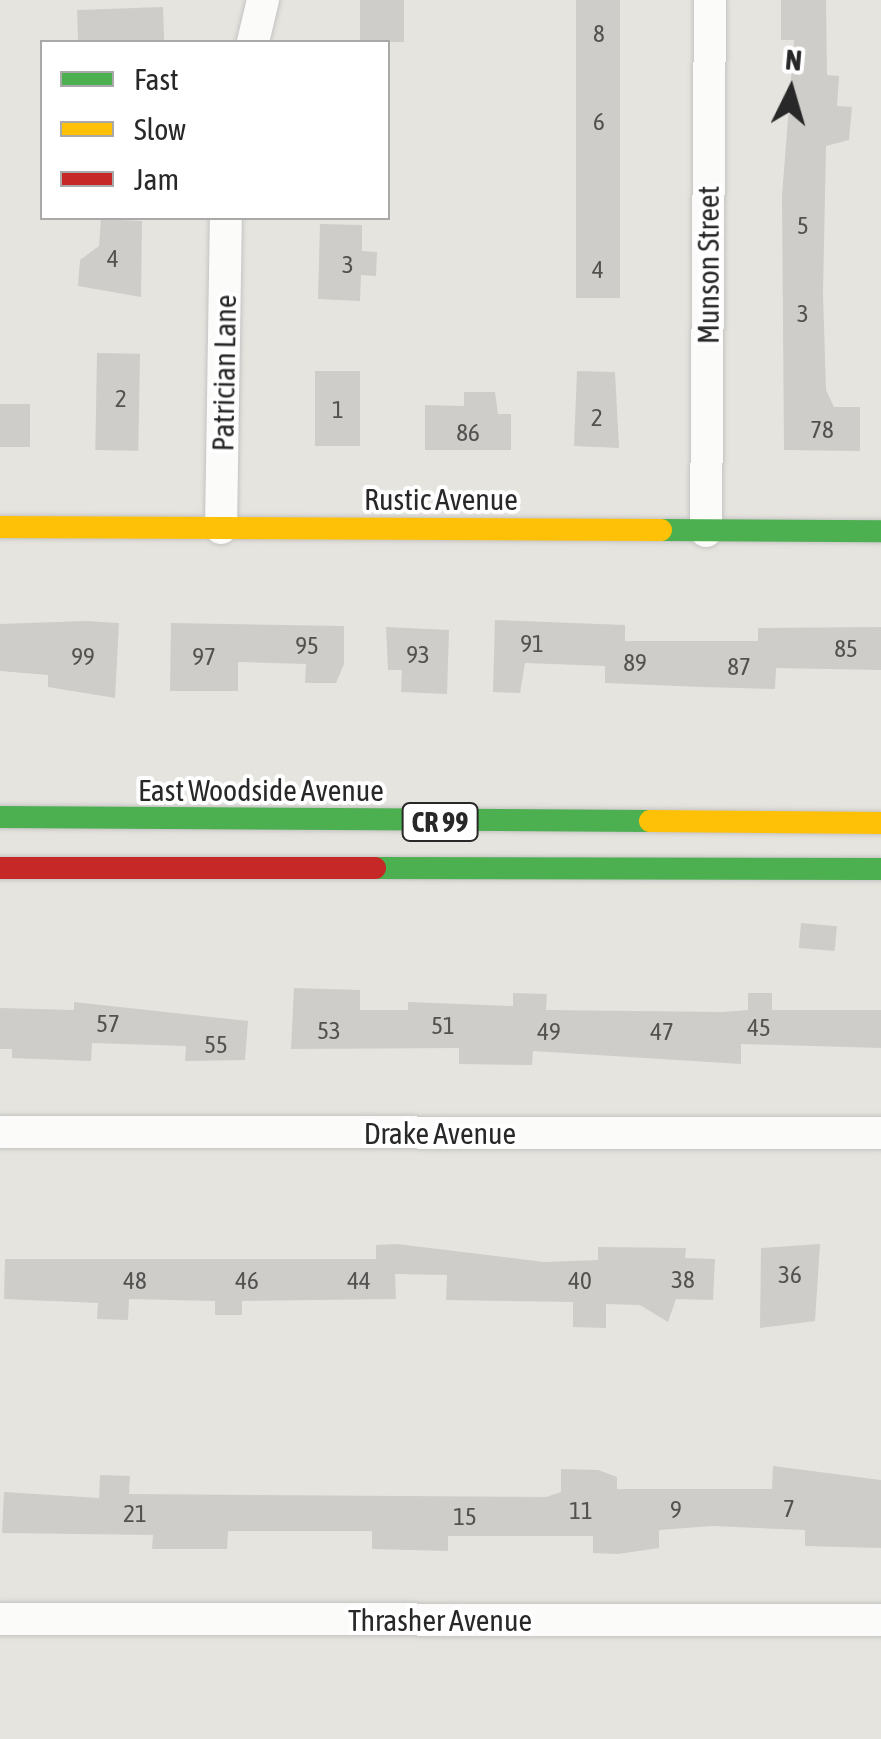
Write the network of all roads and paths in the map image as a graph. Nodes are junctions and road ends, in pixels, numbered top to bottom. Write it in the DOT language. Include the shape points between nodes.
graph roads {
  1 [pos="262,0"];
  2 [pos="710,0"];
  3 [pos="254,40"];
  4 [pos="226,220"];
  5 [pos="0,527"];
  6 [pos="221,528"];
  7 [pos="706,530"];
  8 [pos="881,531"];
  9 [pos="0,817"];
  10 [pos="881,823"];
  11 [pos="0,868"];
  12 [pos="881,869"];
  13 [pos="0,1132"];
  14 [pos="881,1134"];
  15 [pos="0,1619"];
  16 [pos="881,1620"];
  1 -- 3 [label="street"];
  2 -- 7 [label="street, Munson Street"];
  4 -- 6 [label="street, Patrician Lane"];
  5 -- 6 [label="main road, Rustic Avenue"];
  6 -- 7 [label="main road, Rustic Avenue"];
  7 -- 8 [label="main road, Rustic Avenue"];
  9 -- 10 [label="main road, East Woodside Avenue / CR 99"];
  11 -- 12 [label="main road, CR 99"];
  13 -- 14 [label="street, Drake Avenue"];
  15 -- 16 [label="street, Thrasher Avenue"];
}
